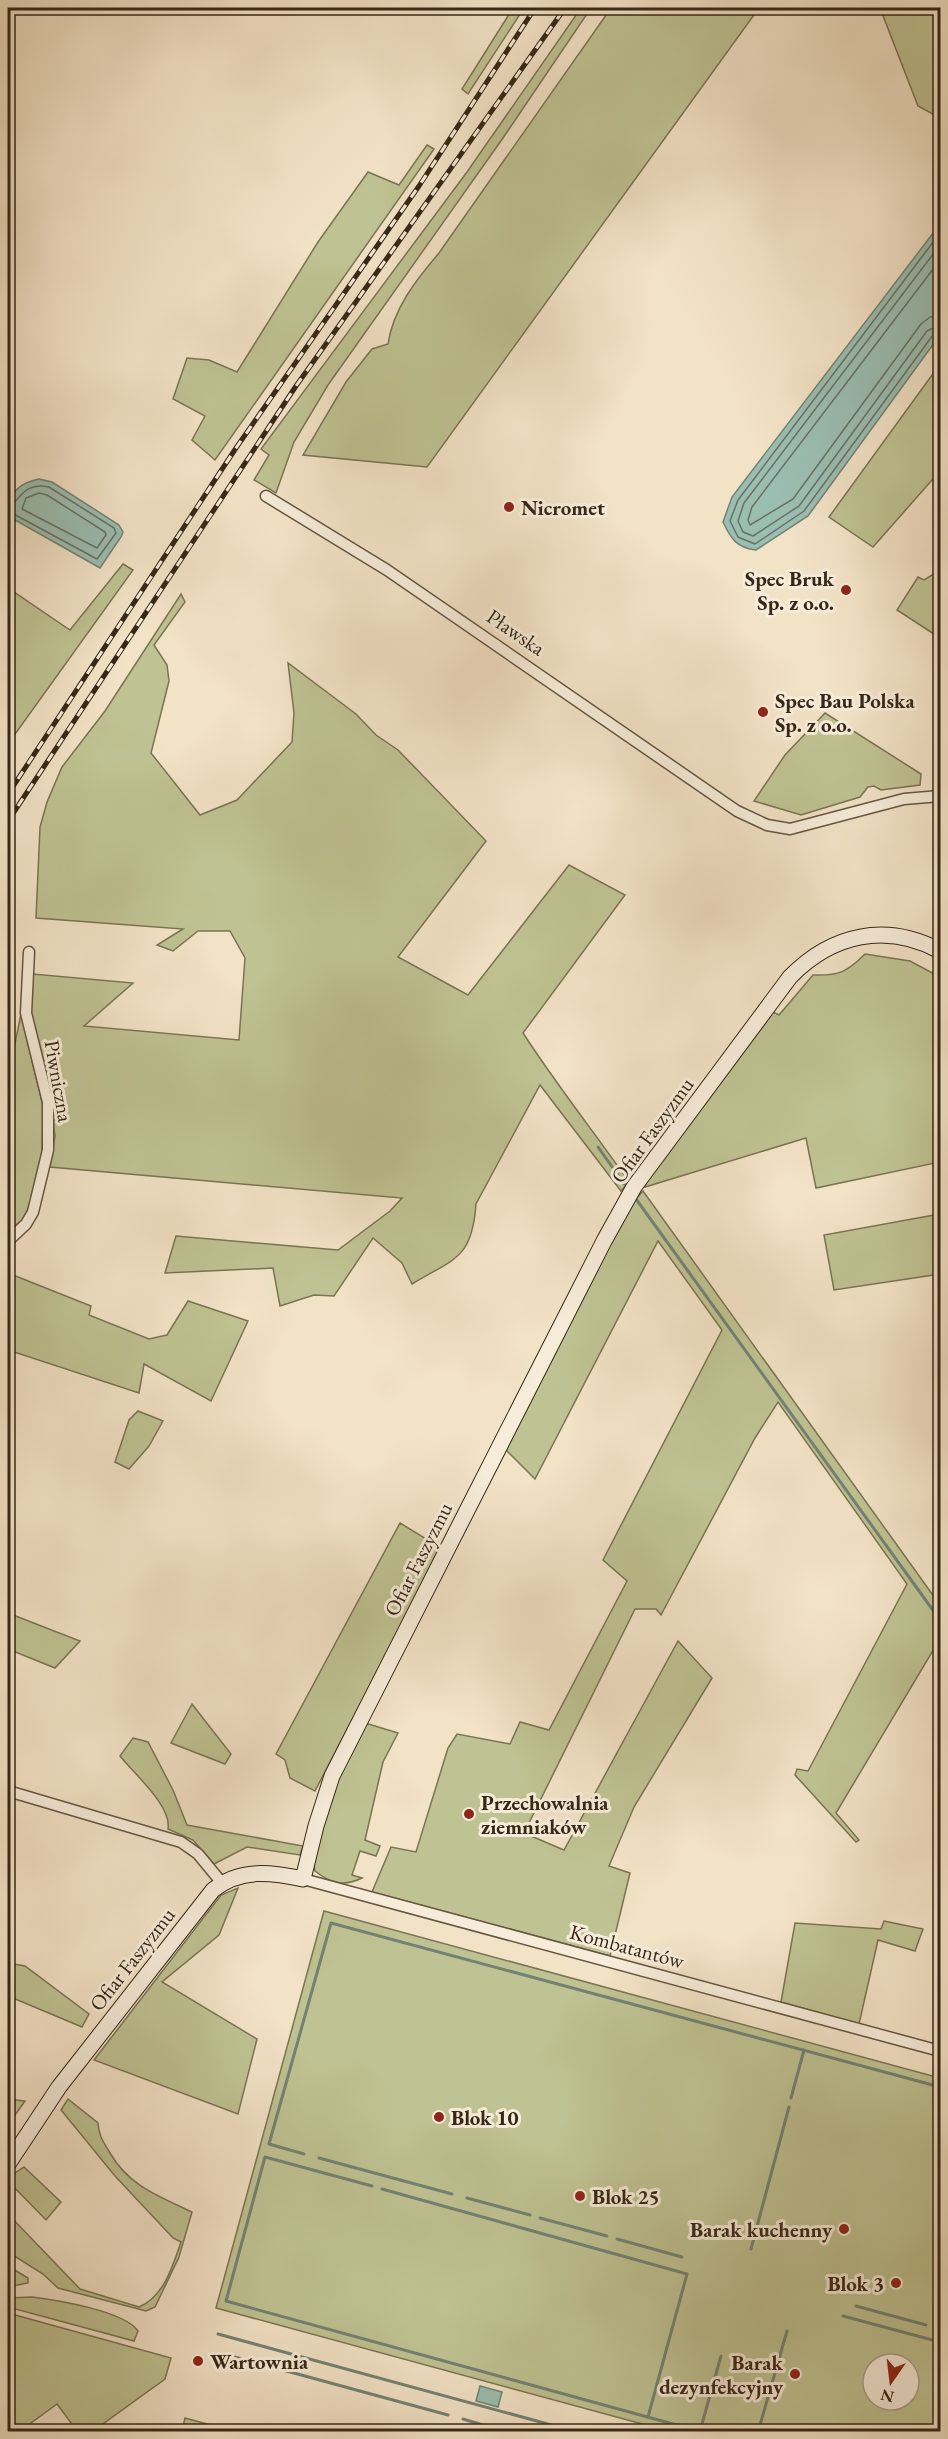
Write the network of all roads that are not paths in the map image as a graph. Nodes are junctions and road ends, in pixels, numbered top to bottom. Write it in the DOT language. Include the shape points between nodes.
graph roads {
  1 [pos="266,496"];
  2 [pos="940,796"];
  3 [pos="940,951"];
  4 [pos="29,952"];
  5 [pos="8,1241"];
  6 [pos="8,1791"];
  7 [pos="303,1879"];
  8 [pos="222,1883"];
  9 [pos="940,2051"];
  10 [pos="8,2164"];
  1 -- 2 [label="street, Pławska" via="387,570 737,811 768,825 790,829 904,799"];
  3 -- 7 [label="street, Ofiar Faszyzmu" via="903,937 865,936 827,947 807,960 790,977 634,1187 332,1776"];
  4 -- 5 [label="street, Piwniczna" via="26,1013 48,1102 48,1150 33,1212"];
  6 -- 8 [label="street" via="181,1842 198,1854"];
  7 -- 8 [label="street, Ofiar Faszyzmu" via="275,1873 244,1874"];
  7 -- 9 [label="street, Kombatantów"];
  8 -- 10 [label="street, Ofiar Faszyzmu" via="59,2087"];
}
